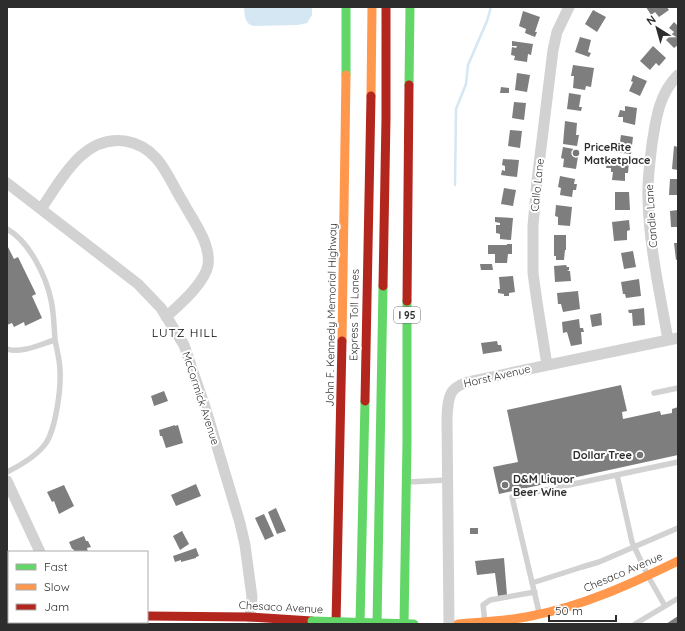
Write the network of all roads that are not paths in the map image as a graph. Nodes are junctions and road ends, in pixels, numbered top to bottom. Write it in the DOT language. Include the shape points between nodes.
graph roads {
  1 [pos="346,7"];
  2 [pos="372,7"];
  3 [pos="386,7"];
  4 [pos="410,7"];
  5 [pos="568,7"];
  6 [pos="678,75"];
  7 [pos="7,183"];
  8 [pos="41,209"];
  9 [pos="7,229"];
  10 [pos="166,317"];
  11 [pos="673,339"];
  12 [pos="55,340"];
  13 [pos="7,349"];
  14 [pos="547,365"];
  15 [pos="678,388"];
  16 [pos="654,393"];
  17 [pos="678,462"];
  18 [pos="7,472"];
  19 [pos="617,475"];
  20 [pos="448,480"];
  21 [pos="7,481"];
  22 [pos="406,482"];
  23 [pos="678,528"];
  24 [pos="635,548"];
  25 [pos="40,551"];
  26 [pos="678,561"];
  27 [pos="648,576"];
  28 [pos="532,583"];
  29 [pos="534,592"];
  30 [pos="677,599"];
  31 [pos="665,606"];
  32 [pos="148,616"];
  33 [pos="250,617"];
  34 [pos="535,618"];
  35 [pos="302,622"];
  36 [pos="485,622"];
  37 [pos="336,624"];
  38 [pos="360,624"];
  39 [pos="377,624"];
  40 [pos="404,624"];
  41 [pos="414,624"];
  42 [pos="449,624"];
  43 [pos="458,624"];
  44 [pos="635,624"];
  1 -- 37 [label="main road, John F. Kennedy Memorial Highway"];
  2 -- 38 [label="main road, Express Toll Lanes"];
  3 -- 39 [label="main road"];
  4 -- 22 [label="main road, I 95"];
  5 -- 14 [label="street, Callo Lane" via="557,32 553,50 533,226 533,273"];
  6 -- 11 [label="street, Candle Lane" via="665,91 659,105 648,179 648,215 652,245"];
  7 -- 8 [label="street, McCormick Avenue"];
  8 -- 10 [label="street, McCormick Avenue" via="138,284 161,308"];
  8 -- 10 [label="street" via="86,150 118,140 142,146 150,152 166,173 201,233 208,254 208,267 203,277"];
  9 -- 12 [label="lane" via="25,245 39,268 51,301"];
  10 -- 33 [label="street, McCormick Avenue" via="184,344 227,476 245,545 252,598"];
  11 -- 14 [label="street, Horst Avenue"];
  12 -- 13 [label="lane" via="24,350"];
  12 -- 18 [label="lane" via="60,370 59,390 47,442 39,451"];
  14 -- 20 [label="street, Horst Avenue" via="464,383 454,388 447,406"];
  15 -- 16 [label="lane"];
  17 -- 19 [label="lane"];
  19 -- 24 [label="lane"];
  19 -- 28 [label="lane" via="512,498"];
  20 -- 22 [label="lane"];
  20 -- 42 [label="street, Horst Avenue"];
  21 -- 25 [label="street"];
  22 -- 40 [label="main road, I 95"];
  23 -- 24 [label="lane"];
  24 -- 27 [label="lane"];
  24 -- 28 [label="lane"];
  26 -- 27 [label="main road, Chesaco Avenue"];
  27 -- 31 [label="lane"];
  27 -- 34 [label="main road, Chesaco Avenue"];
  28 -- 29 [label="lane"];
  29 -- 34 [label="lane"];
  29 -- 36 [label="lane" via="490,600 484,605"];
  30 -- 31 [label="lane"];
  31 -- 44 [label="lane"];
  32 -- 33 [label="main road, Chesaco Avenue"];
  33 -- 35 [label="main road, Chesaco Avenue"];
  34 -- 36 [label="main road, Chesaco Avenue"];
  35 -- 41 [label="main road, Chesaco Avenue, bridge"];
  36 -- 43 [label="main road, Chesaco Avenue"];
}
